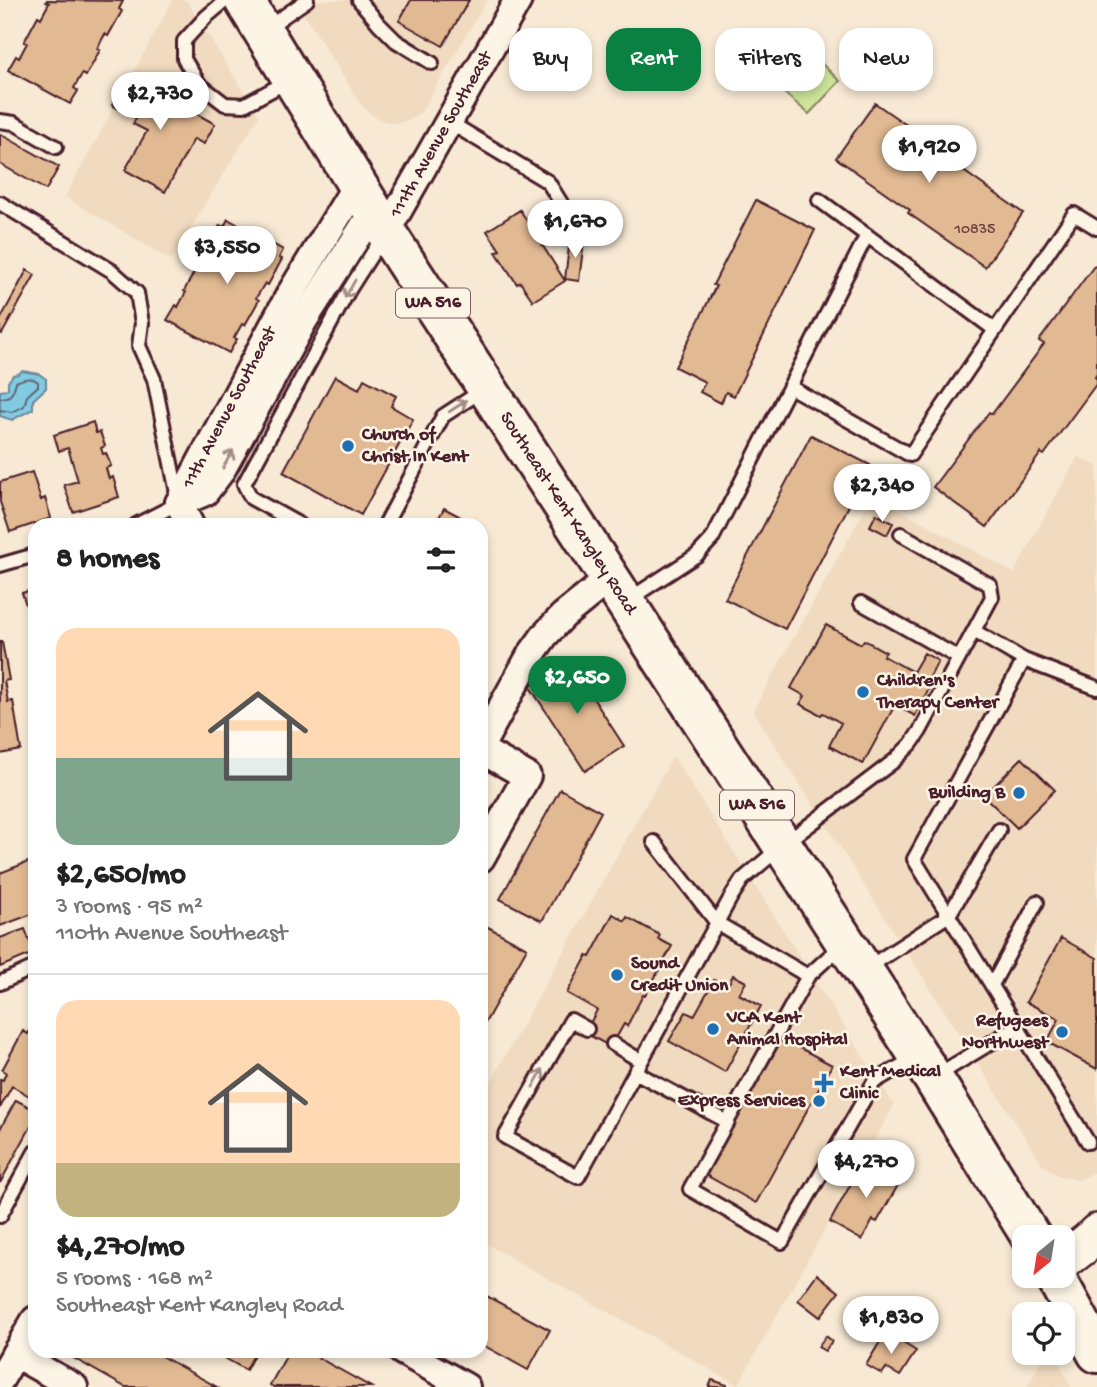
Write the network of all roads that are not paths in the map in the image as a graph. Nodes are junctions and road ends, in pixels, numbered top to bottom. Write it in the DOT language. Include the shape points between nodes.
graph roads {
  1 [pos="226,0"];
  2 [pos="307,0"];
  3 [pos="359,0"];
  4 [pos="518,0"];
  5 [pos="254,15"];
  6 [pos="432,63"];
  7 [pos="293,78"];
  8 [pos="0,121"];
  9 [pos="449,122"];
  10 [pos="56,147"];
  11 [pos="819,200"];
  12 [pos="0,203"];
  13 [pos="372,208"];
  14 [pos="576,227"];
  15 [pos="1097,228"];
  16 [pos="867,235"];
  17 [pos="995,330"];
  18 [pos="488,387"];
  19 [pos="790,387"];
  20 [pos="184,514"];
  21 [pos="166,518"];
  22 [pos="287,518"];
  23 [pos="389,518"];
  24 [pos="901,534"];
  25 [pos="28,557"];
  26 [pos="0,565"];
  27 [pos="618,590"];
  28 [pos="862,603"];
  29 [pos="974,631"];
  30 [pos="959,658"];
  31 [pos="1024,660"];
  32 [pos="1097,688"];
  33 [pos="488,732"];
  34 [pos="488,754"];
  35 [pos="999,830"];
  36 [pos="654,842"];
  37 [pos="783,845"];
  38 [pos="488,846"];
  39 [pos="1037,902"];
  40 [pos="949,915"];
  41 [pos="717,923"];
  42 [pos="855,956"];
  43 [pos="28,970"];
  44 [pos="808,976"];
  45 [pos="0,983"];
  46 [pos="992,985"];
  47 [pos="1017,1027"];
  48 [pos="587,1029"];
  49 [pos="613,1044"];
  50 [pos="638,1066"];
  51 [pos="925,1067"];
  52 [pos="728,1122"];
  53 [pos="1088,1142"];
  54 [pos="28,1165"];
  55 [pos="0,1216"];
  56 [pos="1024,1225"];
  57 [pos="1097,1233"];
  58 [pos="1075,1252"];
  59 [pos="1062,1288"];
  60 [pos="28,1332"];
  61 [pos="1097,1353"];
  62 [pos="15,1354"];
  63 [pos="414,1358"];
  64 [pos="0,1381"];
  65 [pos="74,1387"];
  66 [pos="466,1387"];
  1 -- 7 [label="lane" via="184,41 184,59 199,84 225,104 244,105"];
  2 -- 5 [label="lane"];
  3 -- 6 [label="lane" via="396,41"];
  4 -- 9 [label="street, 111th Avenue Southeast"];
  5 -- 7 [label="main road, Southeast Kent Kangley Road / WA 516"];
  7 -- 13 [label="main road, Southeast Kent Kangley Road / WA 516"];
  8 -- 10 [label="lane" via="14,123"];
  9 -- 13 [label="street, 111th Avenue Southeast"];
  9 -- 14 [label="lane" via="548,182"];
  11 -- 16 [label="lane"];
  12 -- 20 [label="lane" via="112,271 137,293 142,323 139,346 154,379"];
  13 -- 18 [label="main road, Southeast Kent Kangley Road / WA 516"];
  13 -- 20 [label="street, 11th Avenue Southeast" via="289,296"];
  13 -- 22 [label="lane, one-way" via="349,290 244,484 251,498"];
  15 -- 17 [label="lane" via="1074,214"];
  16 -- 17 [label="lane"];
  16 -- 19 [label="lane"];
  17 -- 19 [label="lane" via="910,455"];
  23 -- 18 [label="lane, one-way" via="443,416"];
  18 -- 27 [label="main road, Southeast Kent Kangley Road / WA 516"];
  19 -- 27 [label="lane" via="712,539 697,555"];
  20 -- 21 [label="lane"];
  24 -- 29 [label="lane" via="990,585 992,597"];
  25 -- 26 [label="lane"];
  27 -- 33 [label="street" via="563,616 545,635"];
  27 -- 37 [label="main road, Southeast Kent Kangley Road / WA 516"];
  28 -- 30 [label="lane"];
  29 -- 30 [label="lane"];
  29 -- 31 [label="lane"];
  30 -- 37 [label="lane" via="911,744"];
  31 -- 32 [label="lane"];
  31 -- 40 [label="lane" via="914,859"];
  34 -- 38 [label="street" via="527,776"];
  35 -- 40 [label="lane"];
  36 -- 41 [label="lane"];
  37 -- 41 [label="lane" via="742,880"];
  37 -- 42 [label="main road, Southeast Kent Kangley Road / WA 516"];
  39 -- 46 [label="lane"];
  40 -- 42 [label="lane"];
  40 -- 46 [label="lane"];
  41 -- 44 [label="lane"];
  41 -- 50 [label="lane"];
  42 -- 44 [label="lane"];
  42 -- 51 [label="main road, Southeast Kent Kangley Road / WA 516"];
  43 -- 45 [label="lane"];
  44 -- 52 [label="lane"];
  46 -- 47 [label="lane"];
  47 -- 51 [label="lane"];
  47 -- 53 [label="lane"];
  50 -- 48 [label="lane, one-way" via="578,1177 505,1137 571,1020"];
  49 -- 50 [label="lane"];
  50 -- 52 [label="lane"];
  51 -- 52 [label="lane" via="874,1082 782,1242 690,1189"];
  51 -- 56 [label="main road, Southeast Kent Kangley Road / WA 516"];
  54 -- 55 [label="lane"];
  57 -- 58 [label="street"];
  59 -- 61 [label="main road"];
  60 -- 62 [label="street"];
  62 -- 64 [label="street"];
  62 -- 65 [label="street"];
  63 -- 66 [label="street"];
}
